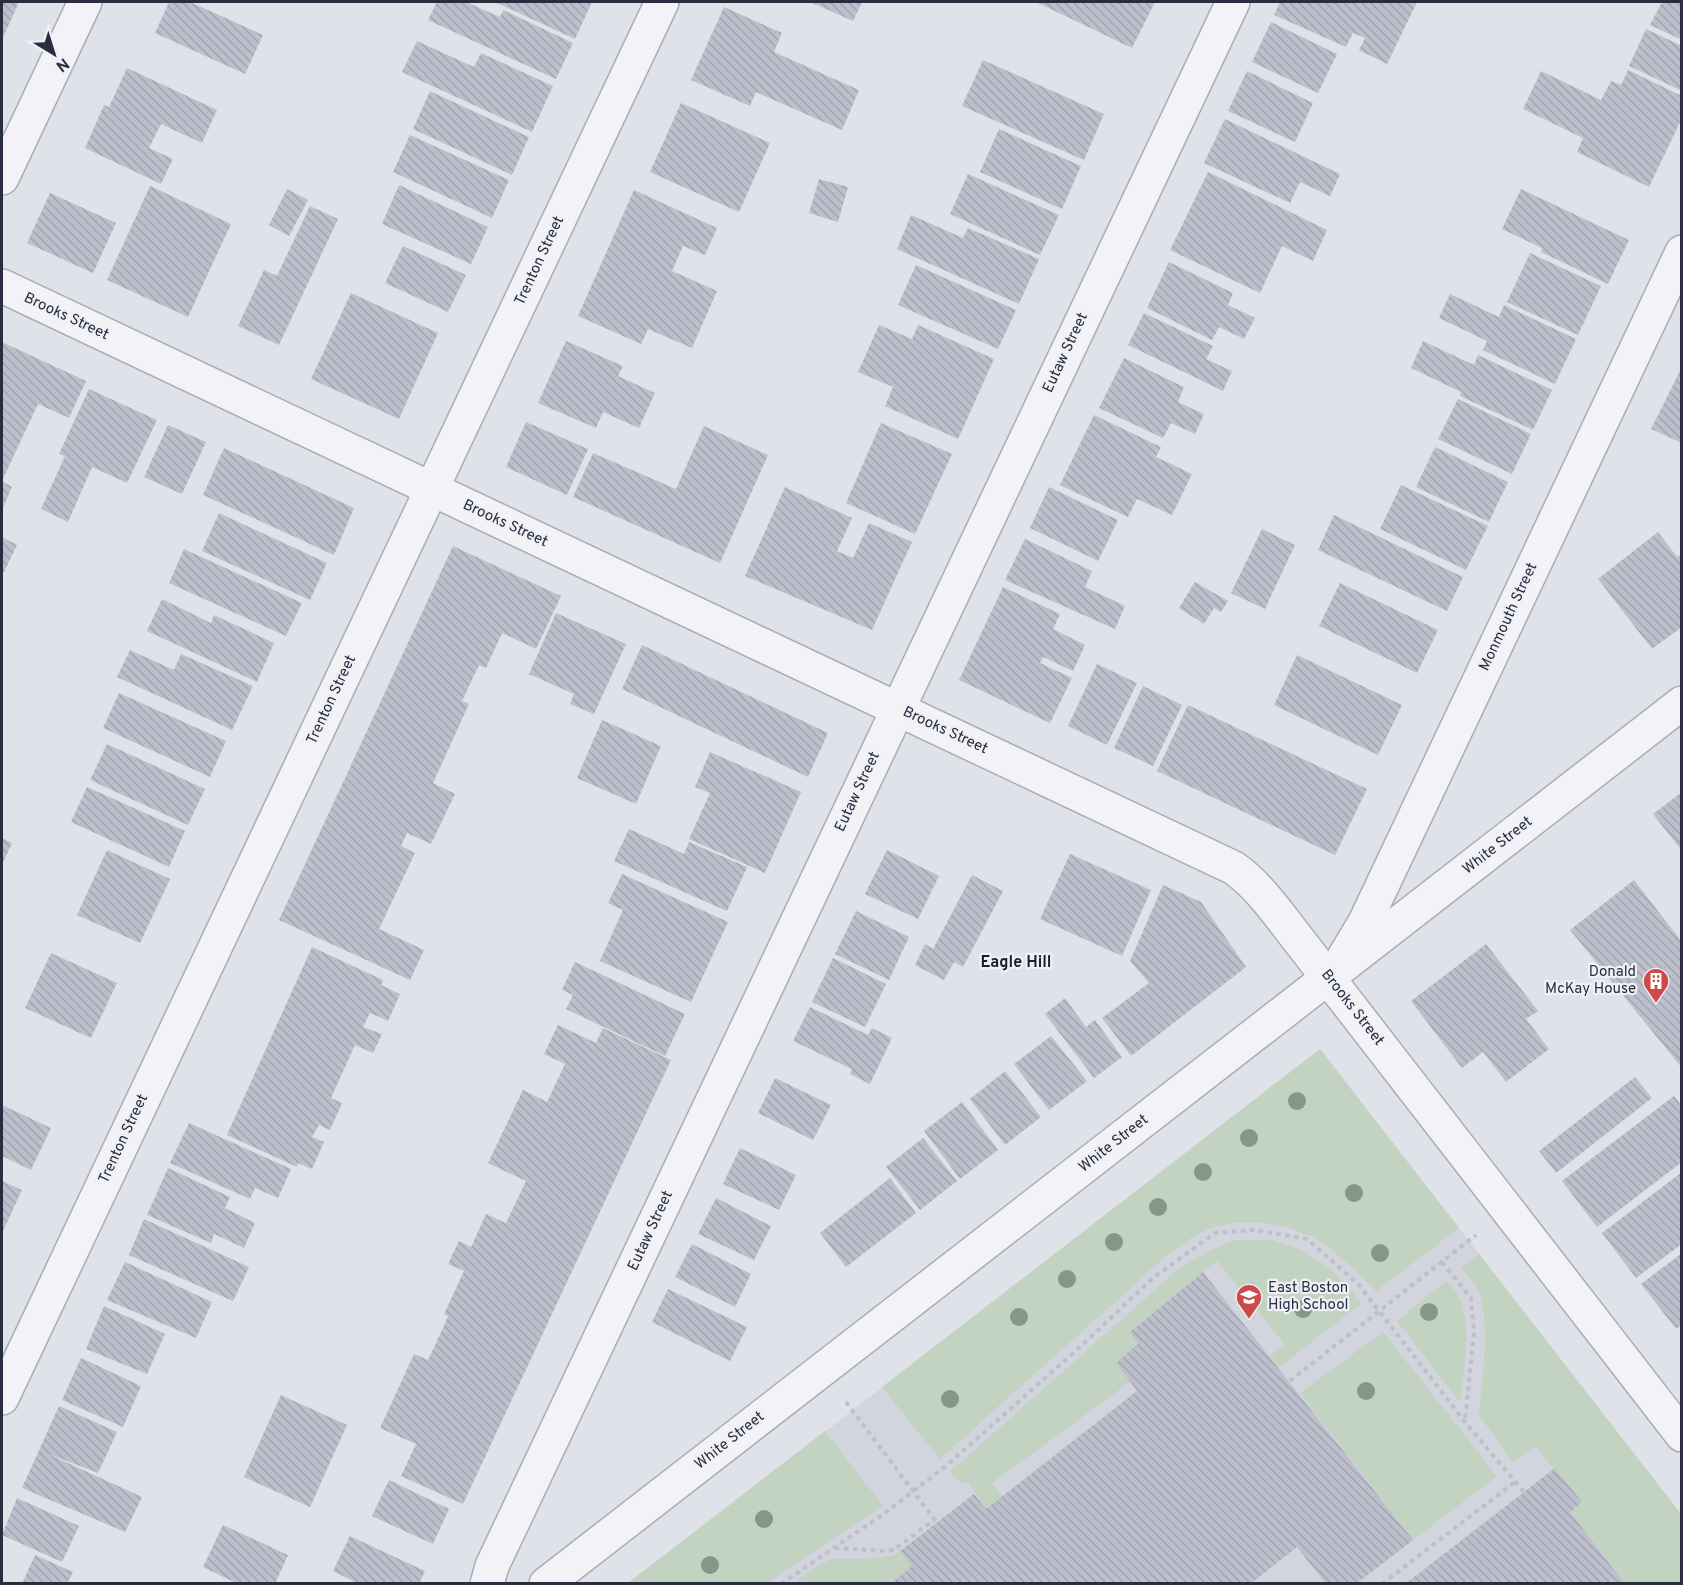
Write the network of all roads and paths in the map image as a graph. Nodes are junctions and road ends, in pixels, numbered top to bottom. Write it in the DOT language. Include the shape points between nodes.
graph roads {
  1 [pos="85,2"];
  2 [pos="662,2"];
  3 [pos="1233,2"];
  4 [pos="2,178"];
  5 [pos="1682,252"];
  6 [pos="2,286"];
  7 [pos="432,489"];
  8 [pos="1682,703"];
  9 [pos="898,708"];
  10 [pos="1328,977"];
  11 [pos="1475,1236"];
  12 [pos="1442,1262"];
  13 [pos="1379,1311"];
  14 [pos="1290,1381"];
  15 [pos="2,1398"];
  16 [pos="846,1402"];
  17 [pos="1465,1422"];
  18 [pos="1682,1435"];
  19 [pos="1515,1482"];
  20 [pos="914,1491"];
  21 [pos="1524,1492"];
  22 [pos="834,1548"];
  23 [pos="487,1584"];
  24 [pos="546,1584"];
  25 [pos="781,1584"];
  26 [pos="1382,1584"];
  1 -- 4 [label="street"];
  2 -- 7 [label="street, Trenton Street"];
  3 -- 9 [label="street, Eutaw Street"];
  5 -- 10 [label="street, Monmouth Street" via="1365,922"];
  6 -- 7 [label="street, Brooks Street"];
  7 -- 9 [label="street, Brooks Street"];
  7 -- 15 [label="street, Trenton Street"];
  8 -- 10 [label="street, White Street"];
  9 -- 10 [label="street, Brooks Street" via="1234,868 1260,891"];
  9 -- 23 [label="street, Eutaw Street" via="492,1566"];
  10 -- 18 [label="street, Brooks Street"];
  10 -- 24 [label="street, White Street"];
  11 -- 12 [label="path"];
  12 -- 13 [label="path"];
  12 -- 17 [label="path" via="1471,1298 1474,1333"];
  13 -- 14 [label="path"];
  13 -- 17 [label="path"];
  13 -- 20 [label="path" via="1359,1285 1307,1239 1255,1230 1215,1233 1153,1278"];
  16 -- 20 [label="path"];
  17 -- 19 [label="path"];
  19 -- 21 [label="path"];
  19 -- 26 [label="path"];
  20 -- 22 [label="path"];
  20 -- 22 [label="path" via="936,1521 894,1550"];
  22 -- 25 [label="path"];
}
